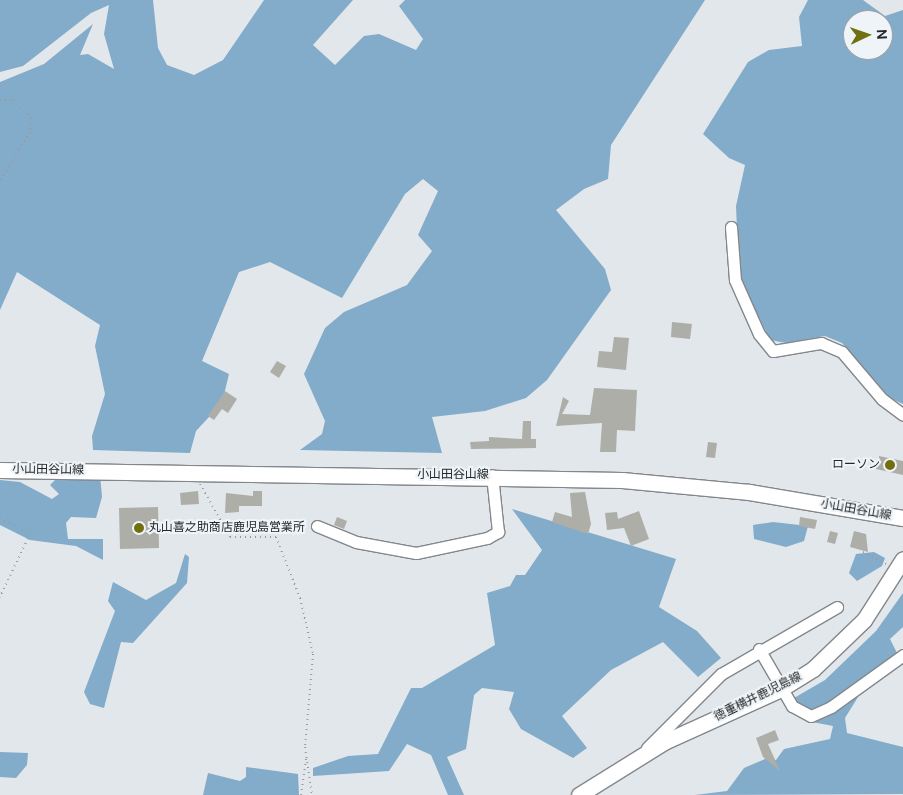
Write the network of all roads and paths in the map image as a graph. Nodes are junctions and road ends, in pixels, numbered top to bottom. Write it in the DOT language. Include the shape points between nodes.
graph roads {
  1 [pos="0,100"];
  2 [pos="0,181"];
  3 [pos="731,227"];
  4 [pos="903,415"];
  5 [pos="0,470"];
  6 [pos="195,473"];
  7 [pos="492,475"];
  8 [pos="0,518"];
  9 [pos="903,518"];
  10 [pos="317,526"];
  11 [pos="863,552"];
  12 [pos="900,564"];
  13 [pos="0,597"];
  14 [pos="837,607"];
  15 [pos="759,650"];
  16 [pos="903,655"];
  17 [pos="781,689"];
  18 [pos="642,753"];
  19 [pos="306,756"];
  20 [pos="301,795"];
  21 [pos="312,795"];
  22 [pos="579,795"];
  1 -- 2 [label="path" via="13,100 32,118 30,132"];
  3 -- 4 [label="street" via="735,280 759,334 773,351 821,343 842,352 882,399"];
  5 -- 6 [label="main road, 小山田谷山線"];
  6 -- 7 [label="main road, 小山田谷山線"];
  6 -- 19 [label="path" via="230,537 276,537 300,598 314,654"];
  7 -- 9 [label="main road, 小山田谷山線" via="690,484"];
  7 -- 10 [label="street" via="498,532 487,538 416,552 356,542"];
  8 -- 13 [label="path" via="30,534"];
  11 -- 12 [label="path"];
  12 -- 17 [label="main road, 徳重横井鹿児島線" via="864,620 835,650"];
  14 -- 15 [label="street"];
  15 -- 17 [label="street"];
  15 -- 18 [label="street" via="721,674"];
  16 -- 17 [label="street" via="819,714 801,714"];
  17 -- 18 [label="main road, 徳重横井鹿児島線"];
  18 -- 22 [label="main road, 徳重横井鹿児島線"];
  19 -- 20 [label="path"];
  19 -- 21 [label="path"];
}
